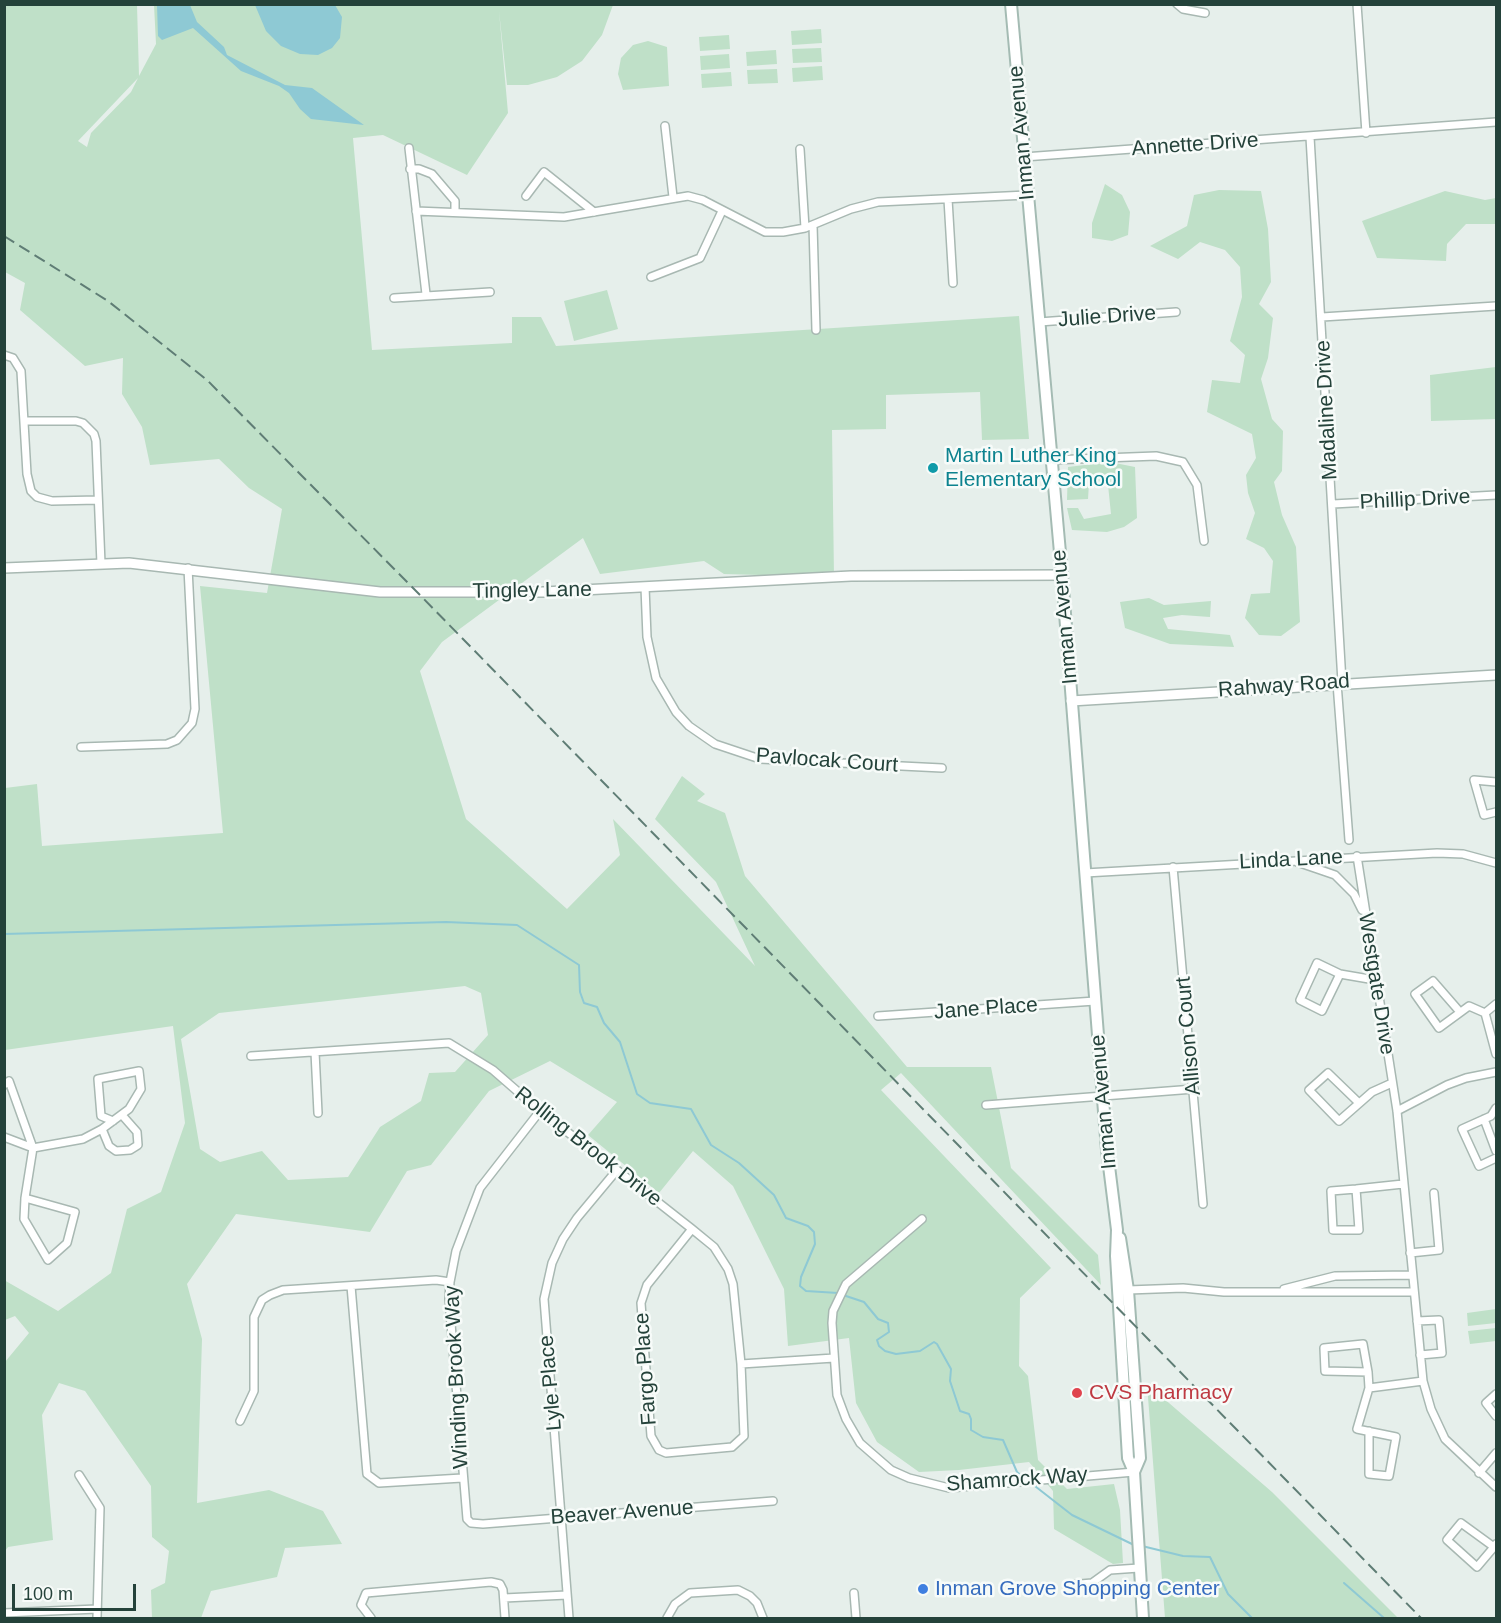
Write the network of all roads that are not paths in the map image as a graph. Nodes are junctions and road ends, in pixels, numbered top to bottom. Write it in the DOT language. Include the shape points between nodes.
graph roads {
  1 [pos="1011,4"];
  2 [pos="1177,4"];
  3 [pos="1357,4"];
  4 [pos="1205,12"];
  5 [pos="1497,122"];
  6 [pos="665,126"];
  7 [pos="1366,133"];
  8 [pos="1310,137"];
  9 [pos="409,148"];
  10 [pos="800,148"];
  11 [pos="1024,157"];
  12 [pos="410,169"];
  13 [pos="1027,195"];
  14 [pos="526,196"];
  15 [pos="673,197"];
  16 [pos="948,199"];
  17 [pos="416,211"];
  18 [pos="722,211"];
  19 [pos="455,212"];
  20 [pos="594,212"];
  21 [pos="813,225"];
  22 [pos="805,228"];
  23 [pos="651,277"];
  24 [pos="953,283"];
  25 [pos="490,292"];
  26 [pos="426,294"];
  27 [pos="394,298"];
  28 [pos="1497,306"];
  29 [pos="1176,312"];
  30 [pos="1322,317"];
  31 [pos="1039,322"];
  32 [pos="816,330"];
  33 [pos="4,356"];
  34 [pos="24,421"];
  35 [pos="1051,460"];
  36 [pos="1497,495"];
  37 [pos="98,500"];
  38 [pos="1333,504"];
  39 [pos="1204,541"];
  40 [pos="101,564"];
  41 [pos="4,568"];
  42 [pos="188,568"];
  43 [pos="1062,575"];
  44 [pos="645,587"];
  45 [pos="1497,675"];
  46 [pos="1340,682"];
  47 [pos="1071,700"];
  48 [pos="81,747"];
  49 [pos="942,768"];
  50 [pos="1497,782"];
  51 [pos="1497,812"];
  52 [pos="1349,840"];
  53 [pos="1357,856"];
  54 [pos="1292,860"];
  55 [pos="1497,863"];
  56 [pos="1173,867"];
  57 [pos="1085,873"];
  58 [pos="1368,936"];
  59 [pos="1340,974"];
  60 [pos="1375,980"];
  61 [pos="1095,1001"];
  62 [pos="1497,1004"];
  63 [pos="1460,1012"];
  64 [pos="1485,1013"];
  65 [pos="878,1016"];
  66 [pos="315,1052"];
  67 [pos="1497,1054"];
  68 [pos="251,1056"];
  69 [pos="1497,1072"];
  70 [pos="1392,1083"];
  71 [pos="4,1084"];
  72 [pos="1194,1089"];
  73 [pos="1102,1095"];
  74 [pos="1358,1102"];
  75 [pos="986,1105"];
  76 [pos="1497,1108"];
  77 [pos="540,1111"];
  78 [pos="1397,1111"];
  79 [pos="318,1113"];
  80 [pos="122,1115"];
  81 [pos="1484,1119"];
  82 [pos="112,1121"];
  83 [pos="102,1129"];
  84 [pos="4,1137"];
  85 [pos="33,1148"];
  86 [pos="1497,1151"];
  87 [pos="1497,1158"];
  88 [pos="617,1170"];
  89 [pos="1404,1184"];
  90 [pos="1356,1189"];
  91 [pos="1434,1193"];
  92 [pos="25,1198"];
  93 [pos="1203,1204"];
  94 [pos="921,1219"];
  95 [pos="692,1229"];
  96 [pos="1117,1230"];
  97 [pos="1410,1253"];
  98 [pos="1412,1275"];
  99 [pos="450,1282"];
  100 [pos="351,1286"];
  101 [pos="1128,1290"];
  102 [pos="1276,1292"];
  103 [pos="1414,1292"];
  104 [pos="1417,1322"];
  105 [pos="1420,1354"];
  106 [pos="834,1358"];
  107 [pos="741,1364"];
  108 [pos="1368,1372"];
  109 [pos="1423,1381"];
  110 [pos="1369,1388"];
  111 [pos="1497,1394"];
  112 [pos="1497,1416"];
  113 [pos="240,1421"];
  114 [pos="1369,1431"];
  115 [pos="732,1447"];
  116 [pos="1497,1453"];
  117 [pos="1134,1472"];
  118 [pos="1479,1473"];
  119 [pos="79,1475"];
  120 [pos="462,1478"];
  121 [pos="1497,1487"];
  122 [pos="773,1501"];
  123 [pos="562,1518"];
  124 [pos="471,1522"];
  125 [pos="1495,1546"];
  126 [pos="1139,1568"];
  127 [pos="1069,1585"];
  128 [pos="854,1593"];
  129 [pos="567,1595"];
  130 [pos="504,1598"];
  131 [pos="97,1609"];
  132 [pos="4,1613"];
  133 [pos="97,1618"];
  134 [pos="372,1618"];
  135 [pos="505,1618"];
  136 [pos="569,1618"];
  137 [pos="667,1618"];
  138 [pos="763,1618"];
  139 [pos="856,1618"];
  140 [pos="1143,1618"];
  1 -- 11 [label="main road, Inman Avenue"];
  2 -- 4 [label="street" via="1183,9"];
  3 -- 7 [label="street"];
  5 -- 7 [label="street, Annette Drive"];
  6 -- 15 [label="street"];
  7 -- 8 [label="street, Annette Drive"];
  8 -- 11 [label="street, Annette Drive"];
  8 -- 30 [label="street, Madaline Drive"];
  9 -- 12 [label="street"];
  10 -- 22 [label="street"];
  11 -- 13 [label="main road, Inman Avenue"];
  12 -- 17 [label="street"];
  12 -- 19 [label="street" via="432,174 455,201"];
  13 -- 16 [label="street"];
  13 -- 31 [label="main road, Inman Avenue"];
  14 -- 20 [label="street" via="544,172"];
  15 -- 18 [label="street" via="688,196"];
  15 -- 20 [label="street"];
  16 -- 21 [label="street" via="879,202"];
  16 -- 24 [label="street"];
  17 -- 19 [label="street"];
  17 -- 26 [label="street"];
  18 -- 22 [label="street" via="765,232"];
  18 -- 23 [label="street" via="700,258"];
  19 -- 20 [label="street" via="564,217"];
  21 -- 22 [label="street"];
  21 -- 32 [label="street"];
  25 -- 26 [label="street"];
  26 -- 27 [label="street"];
  28 -- 30 [label="street"];
  29 -- 31 [label="street, Julie Drive"];
  30 -- 38 [label="street, Madaline Drive"];
  31 -- 35 [label="main road, Inman Avenue"];
  33 -- 34 [label="street" via="13,358 21,371"];
  34 -- 37 [label="street" via="31,491 52,501"];
  34 -- 37 [label="street" via="76,421 89,427 96,441"];
  35 -- 39 [label="street" via="1156,456 1183,462 1197,485"];
  35 -- 43 [label="main road, Inman Avenue"];
  36 -- 38 [label="street, Phillip Drive"];
  37 -- 40 [label="street"];
  38 -- 46 [label="street, Madaline Drive"];
  40 -- 41 [label="street, Tingley Lane"];
  40 -- 42 [label="street, Tingley Lane"];
  42 -- 44 [label="street, Tingley Lane" via="380,592 544,592"];
  42 -- 48 [label="street" via="195,709 192,723 177,740 167,744"];
  43 -- 44 [label="street, Tingley Lane" via="851,576"];
  43 -- 47 [label="main road, Inman Avenue"];
  44 -- 49 [label="street, Pavlocak Court" via="647,637 656,678 676,712 715,744 760,759"];
  45 -- 46 [label="street, Rahway Road"];
  46 -- 47 [label="street, Rahway Road"];
  46 -- 52 [label="street, Madaline Drive"];
  47 -- 57 [label="main road, Inman Avenue"];
  50 -- 51 [label="street" via="1474,780 1484,815"];
  53 -- 54 [label="street, Linda Lane"];
  53 -- 55 [label="street, Linda Lane" via="1463,854"];
  53 -- 58 [label="street, Westgate Drive"];
  54 -- 56 [label="street, Linda Lane"];
  54 -- 58 [label="street" via="1323,869 1347,885 1360,904"];
  56 -- 57 [label="street, Linda Lane"];
  56 -- 72 [label="street, Allison Court"];
  57 -- 61 [label="main road, Inman Avenue"];
  58 -- 60 [label="street, Westgate Drive"];
  59 -- 59 [label="street" via="1317,963 1300,1000 1322,1011"];
  59 -- 60 [label="street"];
  60 -- 70 [label="street, Westgate Drive"];
  61 -- 65 [label="street, Jane Place"];
  61 -- 73 [label="main road, Inman Avenue"];
  62 -- 64 [label="street"];
  63 -- 63 [label="street" via="1438,1028 1415,994 1433,981"];
  63 -- 64 [label="street" via="1469,1006"];
  64 -- 67 [label="street"];
  66 -- 68 [label="street, Rolling Brook Drive"];
  66 -- 77 [label="street, Rolling Brook Drive" via="449,1043 493,1070"];
  66 -- 79 [label="street"];
  69 -- 78 [label="street" via="1447,1085"];
  70 -- 74 [label="street"];
  70 -- 78 [label="street, Westgate Drive"];
  71 -- 85 [label="street" via="9,1081"];
  72 -- 73 [label="street"];
  72 -- 93 [label="street, Allison Court"];
  73 -- 75 [label="street"];
  73 -- 96 [label="main road, Inman Avenue"];
  74 -- 74 [label="street" via="1339,1121 1310,1090 1328,1073"];
  76 -- 81 [label="street"];
  77 -- 88 [label="street, Rolling Brook Drive"];
  77 -- 99 [label="street, Winding Brook Way" via="480,1188 456,1251"];
  78 -- 89 [label="street, Westgate Drive"];
  80 -- 82 [label="street"];
  80 -- 82 [label="street" via="141,1089 139,1071 98,1079 101,1116"];
  80 -- 83 [label="street" via="137,1131 138,1145 116,1151 109,1146"];
  81 -- 86 [label="street"];
  81 -- 87 [label="street" via="1462,1129 1479,1166"];
  82 -- 83 [label="street"];
  83 -- 85 [label="street" via="83,1139"];
  84 -- 85 [label="street"];
  85 -- 92 [label="street"];
  88 -- 95 [label="street, Rolling Brook Drive"];
  88 -- 123 [label="street, Lyle Place" via="563,1239 552,1263 544,1299"];
  89 -- 90 [label="street"];
  89 -- 97 [label="street, Westgate Drive"];
  90 -- 90 [label="street" via="1331,1191 1333,1230 1359,1230"];
  91 -- 97 [label="street" via="1439,1250"];
  92 -- 92 [label="street" via="24,1219 48,1260 67,1243 75,1212"];
  94 -- 106 [label="street, Shamrock Way" via="842,1289 832,1323"];
  95 -- 107 [label="street, Rolling Brook Drive" via="714,1248 728,1269"];
  95 -- 115 [label="street, Fargo Place" via="647,1285 641,1303 651,1436 659,1450 666,1453"];
  96 -- 101 [label="main road, Inman Avenue" via="1124,1250"];
  96 -- 117 [label="main road, Inman Avenue" via="1128,1458"];
  97 -- 98 [label="street, Westgate Drive"];
  98 -- 102 [label="street" via="1335,1276"];
  98 -- 103 [label="street, Westgate Drive"];
  99 -- 100 [label="street"];
  99 -- 120 [label="street, Winding Brook Way"];
  100 -- 113 [label="street" via="283,1290 262,1300 254,1317 254,1391"];
  100 -- 120 [label="street" via="367,1474 379,1483"];
  101 -- 102 [label="street"];
  101 -- 117 [label="main road, Inman Avenue" via="1140,1458"];
  102 -- 103 [label="street"];
  103 -- 104 [label="street, Westgate Drive"];
  104 -- 105 [label="street, Westgate Drive"];
  104 -- 105 [label="street" via="1439,1320 1442,1353"];
  105 -- 109 [label="street, Westgate Drive"];
  106 -- 107 [label="street"];
  106 -- 117 [label="street, Shamrock Way" via="837,1395 860,1443 891,1470 909,1479 949,1488"];
  107 -- 115 [label="street, Rolling Brook Drive" via="746,1426 744,1436"];
  108 -- 108 [label="street" via="1363,1344 1324,1348 1325,1371"];
  108 -- 110 [label="street"];
  109 -- 110 [label="street"];
  109 -- 118 [label="street, Westgate Drive" via="1445,1439"];
  110 -- 114 [label="street" via="1357,1429"];
  111 -- 112 [label="street" via="1486,1403"];
  114 -- 114 [label="street" via="1396,1437 1389,1476 1369,1474"];
  116 -- 118 [label="street"];
  117 -- 126 [label="main road, Inman Avenue"];
  118 -- 121 [label="street, Westgate Drive"];
  119 -- 131 [label="street" via="100,1508"];
  120 -- 124 [label="street, Winding Brook Way" via="466,1515"];
  122 -- 123 [label="street, Beaver Avenue"];
  123 -- 124 [label="street, Beaver Avenue"];
  123 -- 129 [label="street, Lyle Place"];
  125 -- 125 [label="street" via="1477,1567 1447,1540 1461,1523"];
  126 -- 127 [label="street" via="1110,1570 1092,1583"];
  126 -- 140 [label="main road, Inman Avenue"];
  128 -- 139 [label="street"];
  129 -- 130 [label="street"];
  129 -- 136 [label="street, Lyle Place"];
  130 -- 134 [label="street" via="500,1584 491,1582 377,1590 362,1598 361,1605"];
  130 -- 135 [label="street"];
  131 -- 132 [label="street"];
  131 -- 133 [label="street"];
  137 -- 138 [label="street" via="675,1604 690,1593 738,1590 757,1603"];
}
